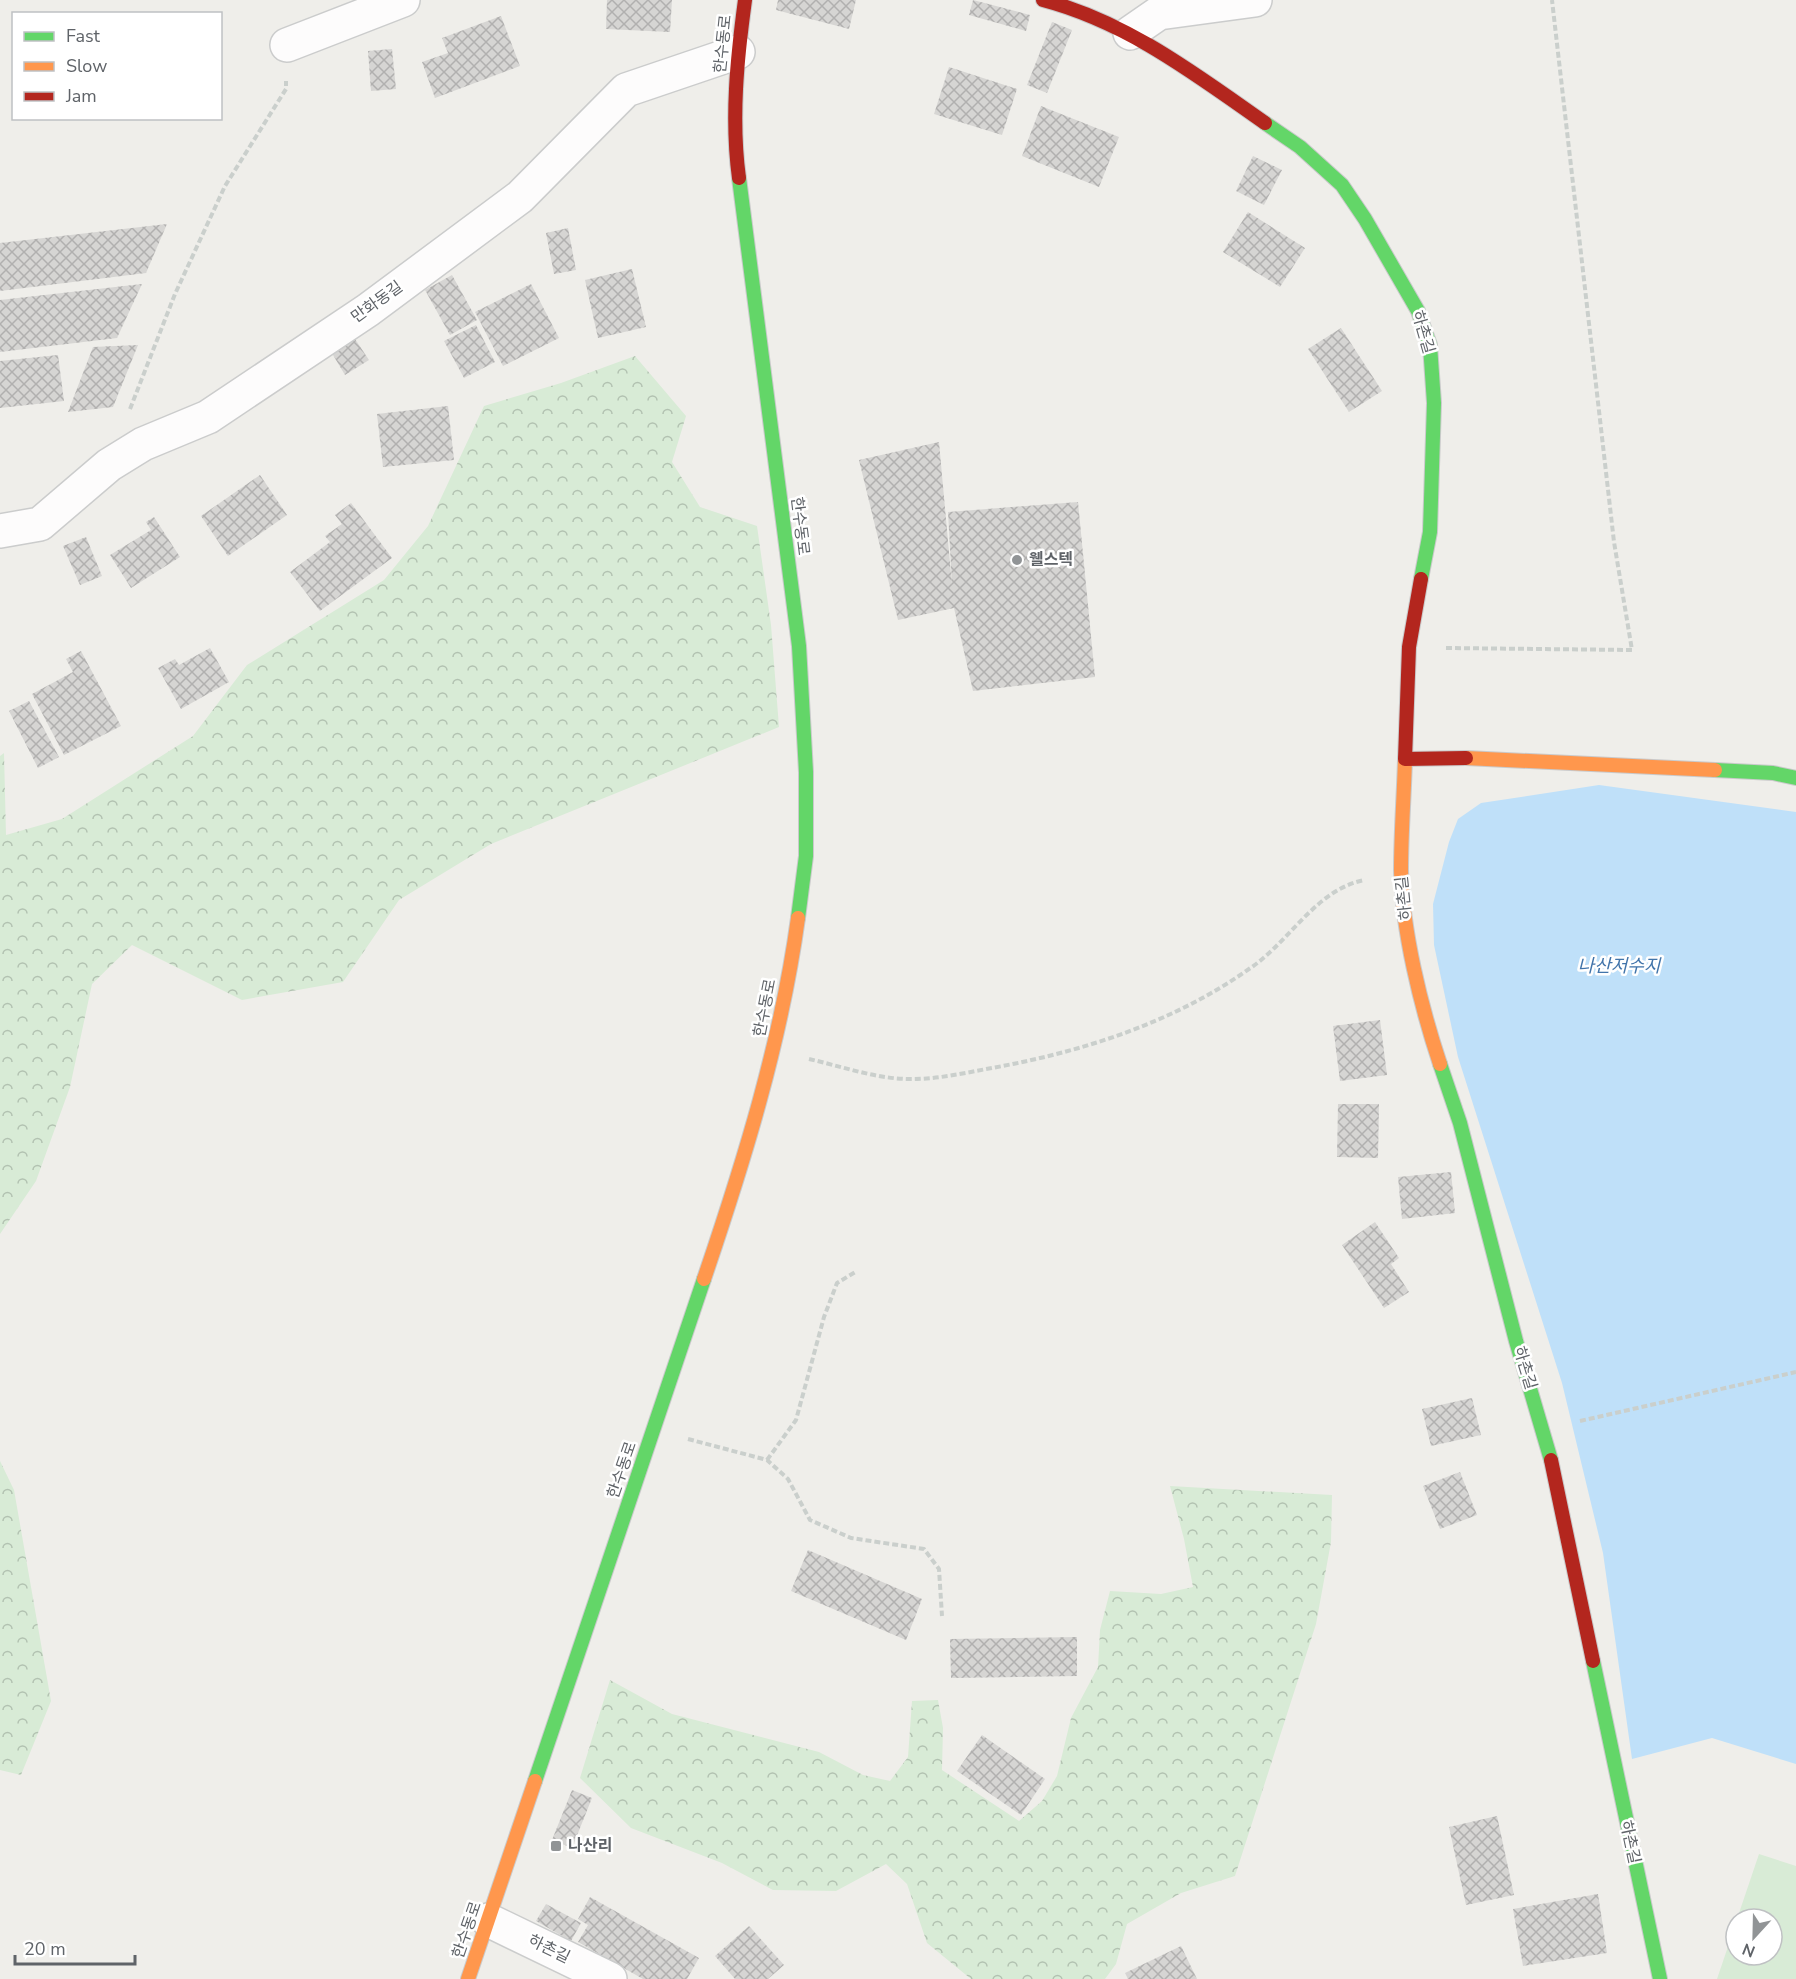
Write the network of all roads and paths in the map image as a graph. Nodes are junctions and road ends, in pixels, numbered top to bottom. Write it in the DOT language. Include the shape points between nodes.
graph roads {
  1 [pos="403,0"];
  2 [pos="745,0"];
  3 [pos="1043,0"];
  4 [pos="1255,0"];
  5 [pos="1552,0"];
  6 [pos="1130,33"];
  7 [pos="287,45"];
  8 [pos="738,52"];
  9 [pos="129,411"];
  10 [pos="0,531"];
  11 [pos="1409,647"];
  12 [pos="1405,759"];
  13 [pos="1796,778"];
  14 [pos="1401,882"];
  15 [pos="773,1050"];
  16 [pos="857,1271"];
  17 [pos="1796,1372"];
  18 [pos="652,1430"];
  19 [pos="1544,1430"];
  20 [pos="767,1460"];
  21 [pos="942,1616"];
  22 [pos="488,1920"];
  23 [pos="468,1979"];
  24 [pos="610,1979"];
  25 [pos="1660,1979"];
  1 -- 7 [label="street"];
  2 -- 8 [label="street, 한수동로"];
  3 -- 6 [label="street, 하촌길" via="1074,8"];
  4 -- 6 [label="street" via="1159,13"];
  5 -- 11 [label="path" via="1614,542 1632,650"];
  6 -- 11 [label="street, 하촌길" via="1299,147 1342,185 1418,311 1430,345 1433,426 1430,532"];
  7 -- 9 [label="path" via="285,89 225,186 175,294"];
  8 -- 10 [label="street, 만화동길" via="626,90 520,197 368,310 208,417 143,444 108,465 40,524"];
  8 -- 15 [label="street, 한수동로" via="736,155 799,646 806,772 806,856"];
  11 -- 12 [label="street, 하촌길"];
  12 -- 13 [label="street" via="1491,757 1773,773"];
  12 -- 14 [label="street, 하촌길"];
  14 -- 15 [label="path" via="1372,879 1349,883 1324,898 1277,948 1195,1001 1142,1027 1055,1056 959,1075 906,1079"];
  14 -- 19 [label="street, 하촌길" via="1406,925 1431,1037 1460,1123 1516,1341"];
  15 -- 18 [label="street, 한수동로" via="747,1153"];
  16 -- 20 [label="path" via="837,1283 796,1420"];
  17 -- 19 [label="path"];
  18 -- 20 [label="path"];
  18 -- 22 [label="street, 한수동로"];
  19 -- 25 [label="street, 하촌길"];
  20 -- 21 [label="path" via="788,1479 810,1520 851,1538 924,1549 939,1569"];
  22 -- 23 [label="street, 한수동로"];
  22 -- 24 [label="street, 하촌길"];
}
